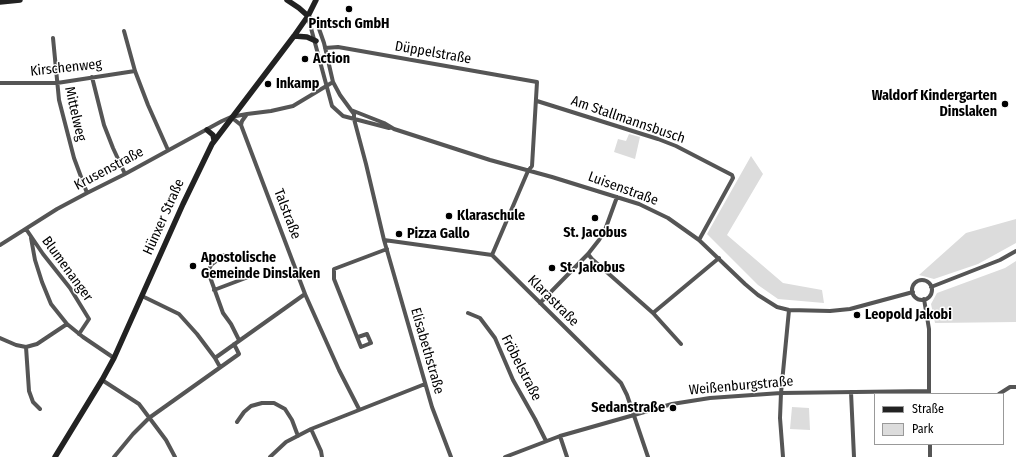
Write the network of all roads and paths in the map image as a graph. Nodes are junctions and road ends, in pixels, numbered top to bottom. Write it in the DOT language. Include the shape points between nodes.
graph roads {
  1 [pos="20,0"];
  2 [pos="287,0"];
  3 [pos="316,0"];
  4 [pos="0,2"];
  5 [pos="308,16"];
  6 [pos="124,31"];
  7 [pos="294,36"];
  8 [pos="53,38"];
  9 [pos="316,41"];
  10 [pos="325,48"];
  11 [pos="135,71"];
  12 [pos="92,77"];
  13 [pos="57,82"];
  14 [pos="333,82"];
  15 [pos="0,83"];
  16 [pos="326,86"];
  17 [pos="537,101"];
  18 [pos="351,110"];
  19 [pos="248,114"];
  20 [pos="231,117"];
  21 [pos="354,119"];
  22 [pos="241,125"];
  23 [pos="207,130"];
  24 [pos="394,130"];
  25 [pos="214,140"];
  26 [pos="168,150"];
  27 [pos="528,171"];
  28 [pos="125,174"];
  29 [pos="87,193"];
  30 [pos="617,197"];
  31 [pos="26,229"];
  32 [pos="31,238"];
  33 [pos="384,240"];
  34 [pos="699,240"];
  35 [pos="0,246"];
  36 [pos="386,249"];
  37 [pos="1016,251"];
  38 [pos="588,254"];
  39 [pos="224,255"];
  40 [pos="492,255"];
  41 [pos="719,258"];
  42 [pos="251,276"];
  43 [pos="931,287"];
  44 [pos="214,290"];
  45 [pos="913,292"];
  46 [pos="305,294"];
  47 [pos="142,296"];
  48 [pos="924,299"];
  49 [pos="540,303"];
  50 [pos="789,310"];
  51 [pos="468,313"];
  52 [pos="653,313"];
  53 [pos="67,324"];
  54 [pos="79,334"];
  55 [pos="358,337"];
  56 [pos="0,338"];
  57 [pos="239,340"];
  58 [pos="234,344"];
  59 [pos="681,344"];
  60 [pos="26,347"];
  61 [pos="114,358"];
  62 [pos="214,358"];
  63 [pos="220,368"];
  64 [pos="102,380"];
  65 [pos="425,384"];
  66 [pos="1016,387"];
  67 [pos="781,392"];
  68 [pos="851,392"];
  69 [pos="929,393"];
  70 [pos="1001,393"];
  71 [pos="40,409"];
  72 [pos="359,409"];
  73 [pos="634,415"];
  74 [pos="150,418"];
  75 [pos="237,422"];
  76 [pos="311,429"];
  77 [pos="298,436"];
  78 [pos="560,436"];
  79 [pos="546,441"];
  80 [pos="930,445"];
  81 [pos="55,457"];
  82 [pos="114,457"];
  83 [pos="175,457"];
  84 [pos="270,457"];
  85 [pos="322,457"];
  86 [pos="451,457"];
  87 [pos="505,457"];
  88 [pos="567,457"];
  89 [pos="648,457"];
  90 [pos="782,457"];
  91 [pos="854,457"];
  92 [pos="930,457"];
  1 -- 4 [label="main road"];
  2 -- 5 [label="main road"];
  3 -- 5 [label="main road, Hünxer Straße"];
  5 -- 7 [label="main road, Hünxer Straße"];
  5 -- 9 [label="street, Luisenstraße"];
  5 -- 10 [label="street" via="321,32"];
  6 -- 11 [label="street"];
  7 -- 9 [label="main road"];
  7 -- 20 [label="main road, Hünxer Straße"];
  8 -- 13 [label="street, Mittelweg"];
  9 -- 16 [label="street, Luisenstraße"];
  10 -- 14 [label="street"];
  10 -- 17 [label="street, Düppelstraße" via="338,47 537,82"];
  11 -- 12 [label="street, Kirschenweg"];
  11 -- 26 [label="street"];
  12 -- 13 [label="street, Kirschenweg"];
  12 -- 28 [label="street, Mittelweg" via="104,125"];
  13 -- 15 [label="street, Kirschenweg"];
  13 -- 29 [label="street, Mittelweg" via="74,158"];
  14 -- 16 [label="street"];
  14 -- 18 [label="street"];
  16 -- 19 [label="street" via="293,106"];
  16 -- 21 [label="street, Luisenstraße" via="332,106 343,116"];
  17 -- 27 [label="street" via="532,166"];
  17 -- 34 [label="street, Am Stallmannsbusch" via="658,139 732,175 733,178"];
  18 -- 21 [label="street"];
  18 -- 24 [label="street, Luisenstraße" via="384,123"];
  19 -- 20 [label="street"];
  19 -- 22 [label="street"];
  20 -- 22 [label="street"];
  20 -- 23 [label="street, Krusenstraße"];
  20 -- 25 [label="main road, Hünxer Straße"];
  21 -- 24 [label="street, Luisenstraße"];
  21 -- 33 [label="street, Elisabethstraße"];
  22 -- 46 [label="street, Talstraße"];
  23 -- 25 [label="main road" via="213,135"];
  23 -- 26 [label="street, Krusenstraße"];
  24 -- 27 [label="street, Luisenstraße"];
  25 -- 47 [label="main road, Hünxer Straße"];
  26 -- 28 [label="street, Krusenstraße"];
  27 -- 30 [label="street, Luisenstraße"];
  27 -- 40 [label="street"];
  28 -- 29 [label="street, Krusenstraße"];
  29 -- 31 [label="street, Krusenstraße"];
  30 -- 34 [label="street, Luisenstraße" via="668,218"];
  30 -- 38 [label="street" via="605,230"];
  31 -- 32 [label="street, Blumenanger"];
  31 -- 35 [label="street, Krusenstraße"];
  32 -- 53 [label="street, Blumenanger" via="42,282 51,304"];
  32 -- 54 [label="street, Blumenanger" via="70,288 89,320"];
  33 -- 36 [label="street, Elisabethstraße"];
  33 -- 40 [label="street"];
  34 -- 41 [label="street, Luisenstraße"];
  36 -- 55 [label="street" via="334,269 334,279"];
  36 -- 65 [label="street, Elisabethstraße"];
  37 -- 43 [label="street" via="1000,260"];
  38 -- 49 [label="street"];
  38 -- 52 [label="street"];
  39 -- 44 [label="street" via="211,265 209,270"];
  40 -- 49 [label="street, Klarastraße"];
  41 -- 50 [label="street, Luisenstraße" via="758,295 777,307"];
  41 -- 52 [label="street"];
  42 -- 44 [label="street"];
  43 -- 45 [label="street, Luisenstraße" via="924,280 918,281 913,286"];
  43 -- 48 [label="street" via="929,296"];
  44 -- 57 [label="street"];
  45 -- 48 [label="street" via="918,299"];
  45 -- 50 [label="street, Luisenstraße" via="850,309 813,312"];
  46 -- 57 [label="street"];
  46 -- 72 [label="street, Talstraße"];
  47 -- 61 [label="main road, Hünxer Straße"];
  47 -- 62 [label="street" via="179,314"];
  48 -- 69 [label="street" via="929,329"];
  49 -- 73 [label="street, Klarastraße" via="621,383"];
  50 -- 67 [label="street"];
  51 -- 79 [label="street, Fröbelstraße" via="480,318 495,338 513,380"];
  52 -- 59 [label="street"];
  53 -- 54 [label="street, Blumenanger"];
  53 -- 60 [label="street" via="37,344"];
  54 -- 61 [label="street, Blumenanger"];
  56 -- 60 [label="street"];
  57 -- 58 [label="street"];
  58 -- 62 [label="street"];
  58 -- 63 [label="street" via="239,354"];
  60 -- 71 [label="street" via="29,391 32,402"];
  61 -- 64 [label="main road, Hünxer Straße"];
  62 -- 63 [label="street"];
  63 -- 74 [label="street"];
  64 -- 74 [label="street" via="140,404"];
  64 -- 81 [label="main road, Hünxer Straße"];
  65 -- 72 [label="street"];
  65 -- 86 [label="street, Elisabethstraße"];
  66 -- 70 [label="street" via="1010,387"];
  67 -- 68 [label="street, Weißenburgstraße"];
  67 -- 73 [label="street, Weißenburgstraße" via="710,398 672,404"];
  67 -- 90 [label="street"];
  68 -- 69 [label="street, Weißenburgstraße"];
  68 -- 91 [label="street"];
  72 -- 76 [label="street"];
  73 -- 78 [label="street, Weißenburgstraße"];
  73 -- 89 [label="street, Klarastraße"];
  74 -- 82 [label="street"];
  74 -- 83 [label="street"];
  75 -- 77 [label="street" via="251,406 274,403 285,409"];
  76 -- 77 [label="street"];
  76 -- 85 [label="street"];
  77 -- 84 [label="street" via="286,442"];
  78 -- 79 [label="street, Weißenburgstraße"];
  78 -- 88 [label="street"];
  79 -- 87 [label="street, Weißenburgstraße"];
  80 -- 92 [label="street"];
}
